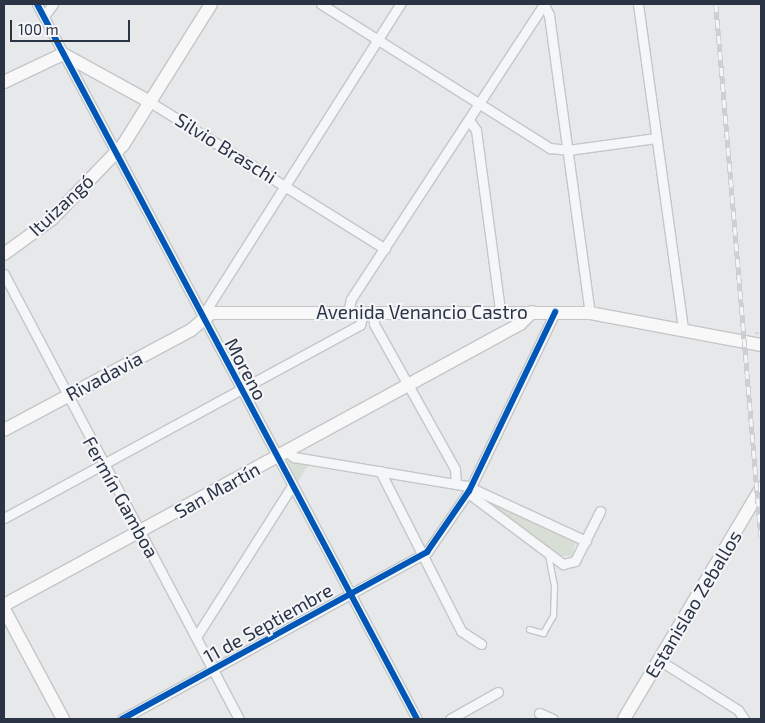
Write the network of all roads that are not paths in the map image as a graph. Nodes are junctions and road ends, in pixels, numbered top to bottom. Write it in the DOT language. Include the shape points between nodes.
graph roads {
  1 [pos="38,4"];
  2 [pos="53,4"];
  3 [pos="203,4"];
  4 [pos="211,4"];
  5 [pos="321,4"];
  6 [pos="400,4"];
  7 [pos="544,4"];
  8 [pos="638,4"];
  9 [pos="44,16"];
  10 [pos="378,38"];
  11 [pos="63,54"];
  12 [pos="4,82"];
  13 [pos="147,100"];
  14 [pos="481,101"];
  15 [pos="469,120"];
  16 [pos="656,138"];
  17 [pos="568,150"];
  18 [pos="114,152"];
  19 [pos="284,184"];
  20 [pos="384,249"];
  21 [pos="4,254"];
  22 [pos="4,274"];
  23 [pos="500,311"];
  24 [pos="348,312"];
  25 [pos="369,312"];
  26 [pos="532,312"];
  27 [pos="555,312"];
  28 [pos="590,313"];
  29 [pos="202,318"];
  30 [pos="683,329"];
  31 [pos="761,345"];
  32 [pos="407,386"];
  33 [pos="240,389"];
  34 [pos="67,396"];
  35 [pos="4,430"];
  36 [pos="282,454"];
  37 [pos="103,463"];
  38 [pos="380,471"];
  39 [pos="456,483"];
  40 [pos="292,486"];
  41 [pos="761,488"];
  42 [pos="469,490"];
  43 [pos="600,512"];
  44 [pos="4,518"];
  45 [pos="140,531"];
  46 [pos="586,541"];
  47 [pos="548,554"];
  48 [pos="421,555"];
  49 [pos="351,594"];
  50 [pos="4,605"];
  51 [pos="4,609"];
  52 [pos="529,629"];
  53 [pos="196,637"];
  54 [pos="481,644"];
  55 [pos="659,660"];
  56 [pos="214,671"];
  57 [pos="498,692"];
  58 [pos="539,713"];
  59 [pos="63,719"];
  60 [pos="122,719"];
  61 [pos="239,719"];
  62 [pos="417,719"];
  63 [pos="450,719"];
  64 [pos="553,719"];
  65 [pos="624,719"];
  66 [pos="744,719"];
  1 -- 9 [label="street, Moreno"];
  2 -- 9 [label="street"];
  3 -- 13 [label="street"];
  4 -- 13 [label="street"];
  5 -- 10 [label="street"];
  6 -- 10 [label="street"];
  7 -- 14 [label="street"];
  7 -- 17 [label="street" via="549,15"];
  8 -- 16 [label="street"];
  9 -- 11 [label="street, Moreno"];
  10 -- 14 [label="street"];
  10 -- 19 [label="street"];
  11 -- 12 [label="street"];
  11 -- 13 [label="street, Silvio Braschi"];
  11 -- 18 [label="street, Moreno"];
  13 -- 18 [label="street, Ituizangó"];
  13 -- 19 [label="street, Silvio Braschi"];
  14 -- 15 [label="street"];
  14 -- 17 [label="street" via="550,148"];
  15 -- 20 [label="street"];
  15 -- 23 [label="street" via="476,130"];
  16 -- 17 [label="street"];
  16 -- 30 [label="street"];
  17 -- 28 [label="street"];
  18 -- 21 [label="street, Ituizangó" via="52,219"];
  18 -- 29 [label="street, Moreno"];
  19 -- 20 [label="street, Silvio Braschi"];
  19 -- 29 [label="street"];
  20 -- 24 [label="street" via="351,299"];
  22 -- 34 [label="street, Fermín Gamboa"];
  23 -- 25 [label="street, Avenida Venancio Castro"];
  23 -- 26 [label="street, Avenida Venancio Castro"];
  24 -- 25 [label="street, Avenida Venancio Castro"];
  24 -- 29 [label="street, Avenida Venancio Castro" via="216,313"];
  25 -- 32 [label="street"];
  25 -- 33 [label="street" via="360,325"];
  26 -- 27 [label="street, Avenida Venancio Castro"];
  26 -- 32 [label="street, San Martín" via="520,324"];
  27 -- 28 [label="street, Avenida Venancio Castro"];
  27 -- 42 [label="street, 11 de Septiembre"];
  28 -- 30 [label="street, Avenida Venancio Castro"];
  29 -- 33 [label="street, Moreno"];
  29 -- 34 [label="street, Rivadavia" via="190,330"];
  30 -- 31 [label="street, Avenida Venancio Castro"];
  32 -- 36 [label="street, San Martín"];
  32 -- 39 [label="street" via="455,469"];
  33 -- 36 [label="street, Moreno"];
  33 -- 37 [label="street"];
  34 -- 35 [label="street, Rivadavia"];
  34 -- 37 [label="street, Fermín Gamboa"];
  36 -- 38 [label="street"];
  36 -- 40 [label="street, Moreno"];
  36 -- 45 [label="street, San Martín"];
  37 -- 44 [label="street"];
  37 -- 45 [label="street, Fermín Gamboa"];
  38 -- 39 [label="street"];
  38 -- 48 [label="street"];
  39 -- 42 [label="street"];
  40 -- 49 [label="street, Moreno"];
  40 -- 53 [label="street"];
  41 -- 55 [label="street, Estanislao Zeballos"];
  42 -- 46 [label="street"];
  42 -- 47 [label="street"];
  42 -- 48 [label="street, 11 de Septiembre"];
  43 -- 46 [label="street"];
  45 -- 50 [label="street, San Martín"];
  45 -- 53 [label="street, Fermín Gamboa"];
  46 -- 47 [label="street" via="575,561 563,564"];
  47 -- 52 [label="lane" via="555,608 543,634"];
  48 -- 49 [label="street, 11 de Septiembre"];
  48 -- 54 [label="street" via="464,636"];
  49 -- 56 [label="street, 11 de Septiembre"];
  49 -- 62 [label="street, Moreno"];
  51 -- 59 [label="street"];
  53 -- 56 [label="street, Fermín Gamboa"];
  55 -- 65 [label="street, Estanislao Zeballos"];
  55 -- 66 [label="street" via="738,710"];
  56 -- 60 [label="street, 11 de Septiembre"];
  56 -- 61 [label="street, Fermín Gamboa"];
  57 -- 63 [label="street"];
  58 -- 64 [label="street"];
}
